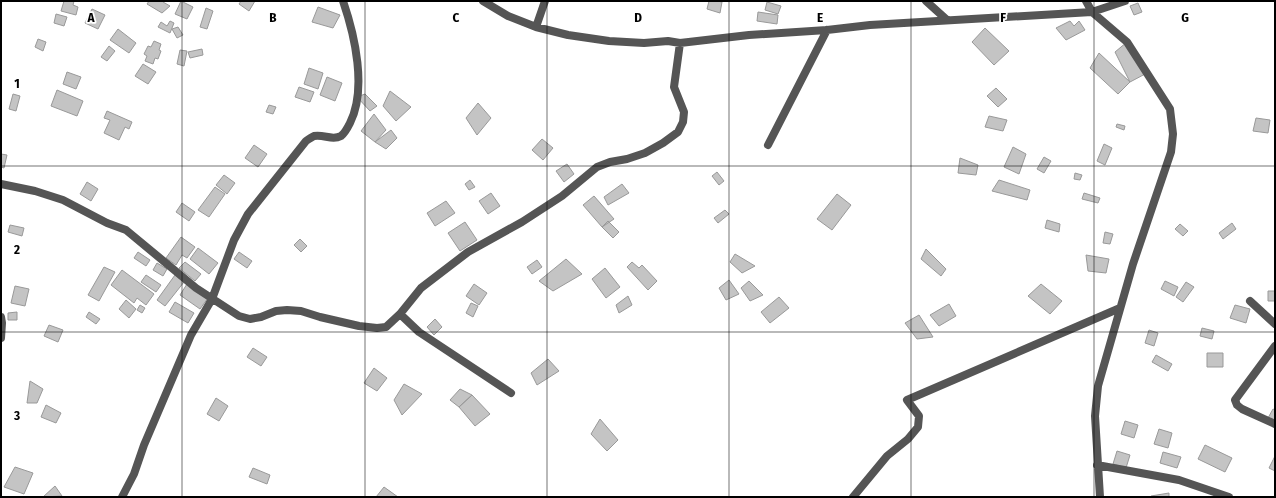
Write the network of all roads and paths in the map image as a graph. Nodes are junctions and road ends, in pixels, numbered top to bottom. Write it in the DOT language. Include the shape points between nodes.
graph roads {
  1 [pos="343,1"];
  2 [pos="483,1"];
  3 [pos="545,1"];
  4 [pos="926,1"];
  5 [pos="1086,1"];
  6 [pos="1125,1"];
  7 [pos="1092,12"];
  8 [pos="947,20"];
  9 [pos="536,27"];
  10 [pos="827,30"];
  11 [pos="680,43"];
  12 [pos="768,145"];
  13 [pos="1,184"];
  14 [pos="212,299"];
  15 [pos="1250,301"];
  16 [pos="1120,308"];
  17 [pos="400,314"];
  18 [pos="1,318"];
  19 [pos="1275,324"];
  20 [pos="1,338"];
  21 [pos="1275,346"];
  22 [pos="511,392"];
  23 [pos="1275,424"];
  24 [pos="1097,465"];
  25 [pos="122,497"];
  26 [pos="852,497"];
  27 [pos="1100,497"];
  28 [pos="1229,497"];
  1 -- 14 [label="street" via="349,20 359,78 353,117 342,135 334,139 314,136 306,141 248,214 234,240"];
  2 -- 9 [label="street" via="508,16"];
  3 -- 9 [label="street"];
  4 -- 8 [label="street"];
  5 -- 7 [label="street"];
  6 -- 7 [label="street"];
  7 -- 8 [label="street"];
  7 -- 16 [label="street" via="1127,42 1170,109 1173,134 1171,152"];
  8 -- 10 [label="street"];
  9 -- 11 [label="street" via="610,41 644,44 668,41"];
  10 -- 11 [label="street"];
  10 -- 12 [label="street"];
  11 -- 17 [label="street" via="674,87 684,112 684,122 678,132 645,153 597,168 562,196 468,252 421,288"];
  13 -- 14 [label="street" via="63,200 126,230"];
  14 -- 17 [label="street" via="239,316 250,319 287,310 377,328 386,327"];
  14 -- 25 [label="street" via="191,335 134,474"];
  15 -- 19 [label="street"];
  16 -- 24 [label="street" via="1095,403"];
  16 -- 26 [label="street" via="906,400 919,416 918,427 887,456"];
  17 -- 22 [label="street" via="430,340"];
  18 -- 20 [label="street"];
  21 -- 23 [label="street" via="1235,400 1242,409"];
  24 -- 27 [label="street"];
  24 -- 28 [label="street" via="1179,480"];
}
